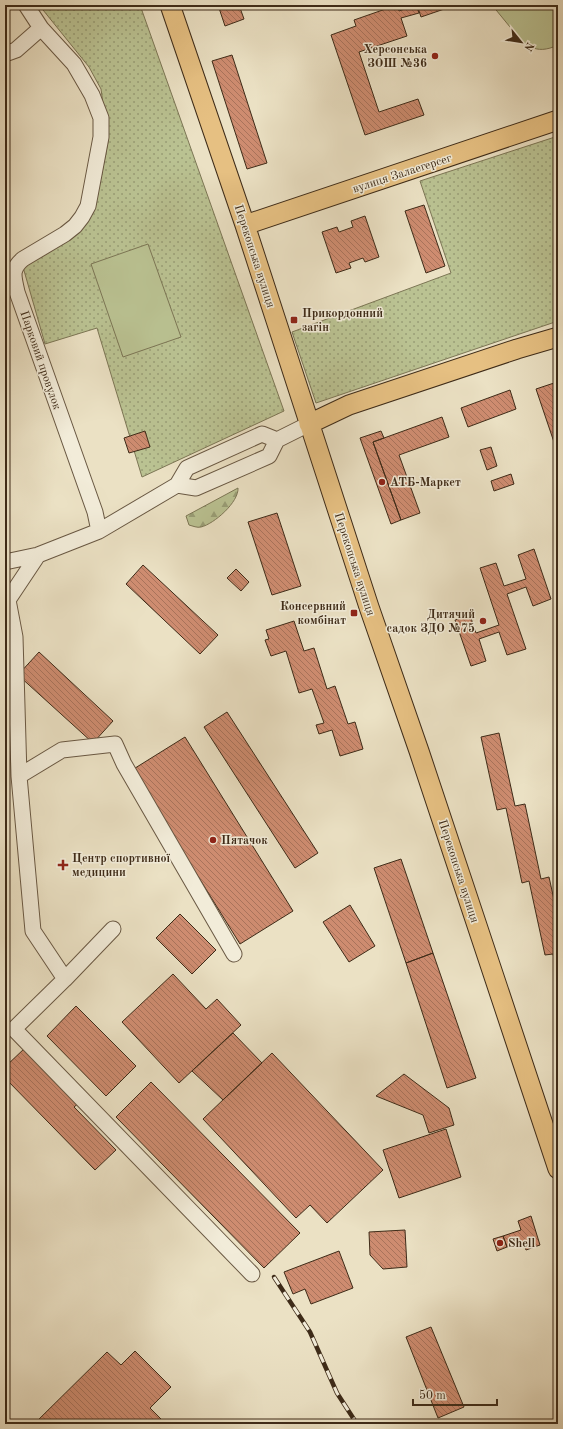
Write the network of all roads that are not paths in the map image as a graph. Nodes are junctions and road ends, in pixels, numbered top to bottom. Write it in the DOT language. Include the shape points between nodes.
graph roads {
  1 [pos="26,5"];
  2 [pos="170,5"];
  3 [pos="41,28"];
  4 [pos="5,54"];
  5 [pos="558,120"];
  6 [pos="245,225"];
  7 [pos="558,337"];
  8 [pos="309,424"];
  9 [pos="277,440"];
  10 [pos="176,485"];
  11 [pos="99,531"];
  12 [pos="38,556"];
  13 [pos="5,562"];
  14 [pos="6,600"];
  15 [pos="20,776"];
  16 [pos="114,929"];
  17 [pos="234,954"];
  18 [pos="65,979"];
  19 [pos="10,1025"];
  20 [pos="558,1168"];
  21 [pos="252,1274"];
  1 -- 3 [label="street, Парковий провулок"];
  2 -- 6 [label="main road, Перекопська вулиця"];
  3 -- 4 [label="street" via="16,50"];
  3 -- 11 [label="street, Парковий провулок" via="74,64 92,95 101,118 100,137 92,190 82,217 65,234 17,264 14,277"];
  5 -- 6 [label="main road, вулиця Залаегерсег"];
  6 -- 8 [label="main road, Перекопська вулиця"];
  7 -- 8 [label="main road" via="349,405"];
  8 -- 9 [label="street"];
  8 -- 20 [label="main road, Перекопська вулиця"];
  9 -- 10 [label="street" via="269,456 196,488"];
  9 -- 10 [label="street" via="262,434 187,468"];
  10 -- 11 [label="street"];
  11 -- 12 [label="street"];
  12 -- 13 [label="street"];
  12 -- 14 [label="street"];
  14 -- 15 [label="street" via="15,637"];
  15 -- 17 [label="street" via="62,750 115,744 124,764"];
  15 -- 18 [label="street" via="33,931"];
  16 -- 18 [label="street"];
  18 -- 19 [label="street"];
  19 -- 21 [label="street"];
}
